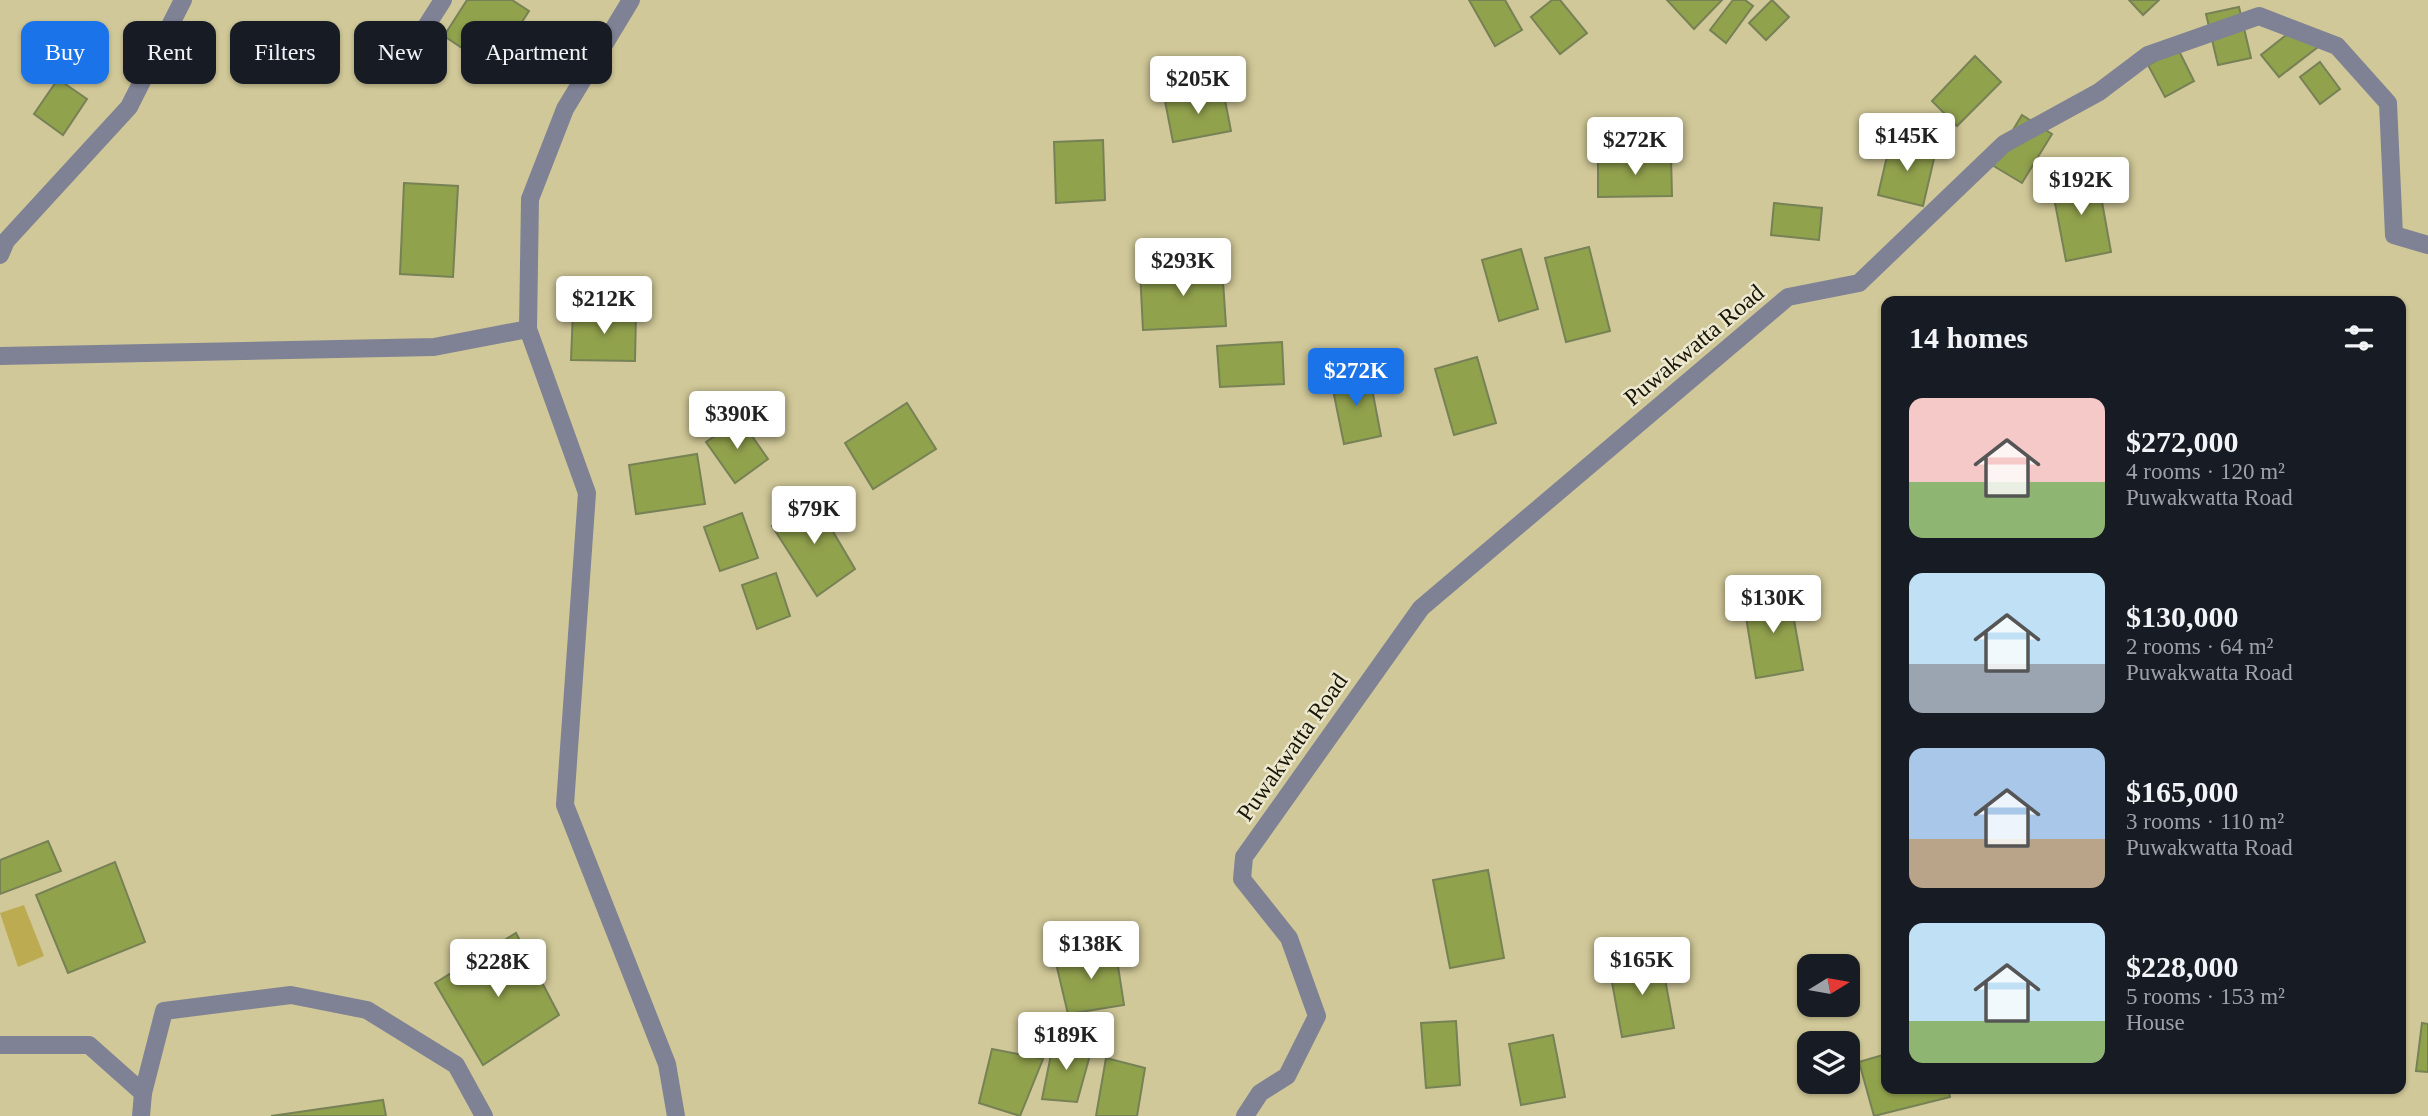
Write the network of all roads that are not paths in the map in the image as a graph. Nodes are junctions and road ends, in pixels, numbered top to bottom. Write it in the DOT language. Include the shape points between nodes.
graph roads {
  1 [pos="183,0"];
  2 [pos="443,0"];
  3 [pos="631,0"];
  4 [pos="430,21"];
  5 [pos="2428,245"];
  6 [pos="0,255"];
  7 [pos="528,329"];
  8 [pos="0,356"];
  9 [pos="0,1045"];
  10 [pos="143,1093"];
  11 [pos="141,1116"];
  12 [pos="484,1116"];
  13 [pos="676,1116"];
  14 [pos="1245,1116"];
  1 -- 6 [label="street" via="129,107 6,241"];
  2 -- 4 [label="street"];
  3 -- 7 [label="street" via="565,109 530,199"];
  5 -- 14 [label="street, Puwakwatta Road" via="2394,235 2388,103 2337,46 2259,16 2148,55 2099,92 2004,144 1859,284 1788,297 1421,608 1244,857 1242,879 1289,938 1317,1016 1287,1076 1260,1093"];
  7 -- 8 [label="street" via="434,346"];
  7 -- 13 [label="street" via="587,494 565,805 667,1064"];
  9 -- 10 [label="street" via="89,1045"];
  10 -- 11 [label="street"];
  10 -- 12 [label="street" via="164,1011 291,995 367,1010 456,1065"];
}
